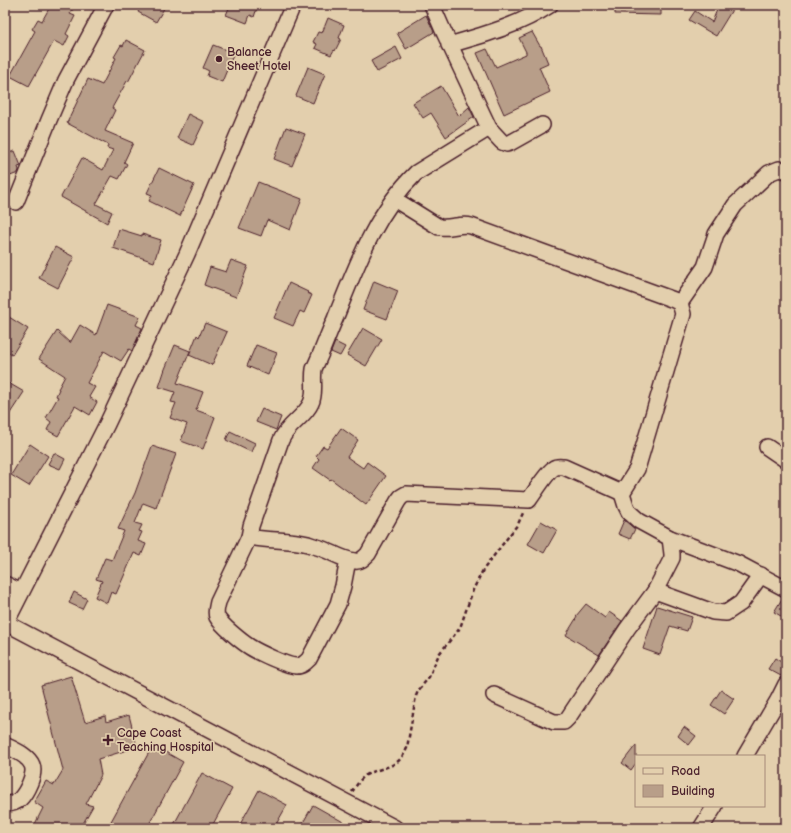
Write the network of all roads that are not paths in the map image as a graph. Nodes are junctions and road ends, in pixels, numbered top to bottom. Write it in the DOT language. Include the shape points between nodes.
graph roads {
  1 [pos="106,5"];
  2 [pos="293,5"];
  3 [pos="432,5"];
  4 [pos="550,5"];
  5 [pos="449,45"];
  6 [pos="542,125"];
  7 [pos="489,128"];
  8 [pos="786,171"];
  9 [pos="394,199"];
  10 [pos="16,202"];
  11 [pos="680,303"];
  12 [pos="768,447"];
  13 [pos="786,460"];
  14 [pos="622,493"];
  15 [pos="249,537"];
  16 [pos="670,538"];
  17 [pos="348,560"];
  18 [pos="761,575"];
  19 [pos="5,584"];
  20 [pos="786,589"];
  21 [pos="655,591"];
  22 [pos="21,592"];
  23 [pos="6,624"];
  24 [pos="786,684"];
  25 [pos="494,695"];
  26 [pos="5,745"];
  27 [pos="746,755"];
  28 [pos="5,804"];
  29 [pos="714,807"];
  30 [pos="395,828"];
  31 [pos="701,828"];
  1 -- 10 [label="street" via="66,80"];
  2 -- 22 [label="street" via="187,254 107,424"];
  3 -- 5 [label="street"];
  4 -- 5 [label="street" via="535,15 493,32"];
  5 -- 7 [label="street"];
  6 -- 7 [label="street" via="507,144"];
  7 -- 9 [label="street" via="416,173"];
  8 -- 11 [label="street" via="779,169 769,173 734,205 716,234 705,267"];
  9 -- 11 [label="street" via="439,227 466,224"];
  9 -- 15 [label="street" via="367,242 314,369 311,404 288,427 281,440"];
  11 -- 14 [label="street" via="683,314 637,469"];
  12 -- 13 [label="street"];
  14 -- 16 [label="street" via="629,512"];
  14 -- 17 [label="street" via="559,467 550,472 529,500 406,494 398,501 368,554 356,562"];
  15 -- 17 [label="street" via="306,544"];
  15 -- 17 [label="street" via="218,602 217,617 251,648 289,665 304,664 309,659 338,604"];
  16 -- 18 [label="street"];
  16 -- 21 [label="street" via="672,558"];
  18 -- 20 [label="street"];
  18 -- 21 [label="street" via="741,603 726,613 713,612"];
  19 -- 22 [label="street"];
  21 -- 25 [label="street" via="564,722 554,722"];
  22 -- 23 [label="street"];
  23 -- 30 [label="street"];
  24 -- 27 [label="street"];
  26 -- 28 [label="street" via="27,758 33,766 33,776 20,800"];
  29 -- 31 [label="street"];
}
